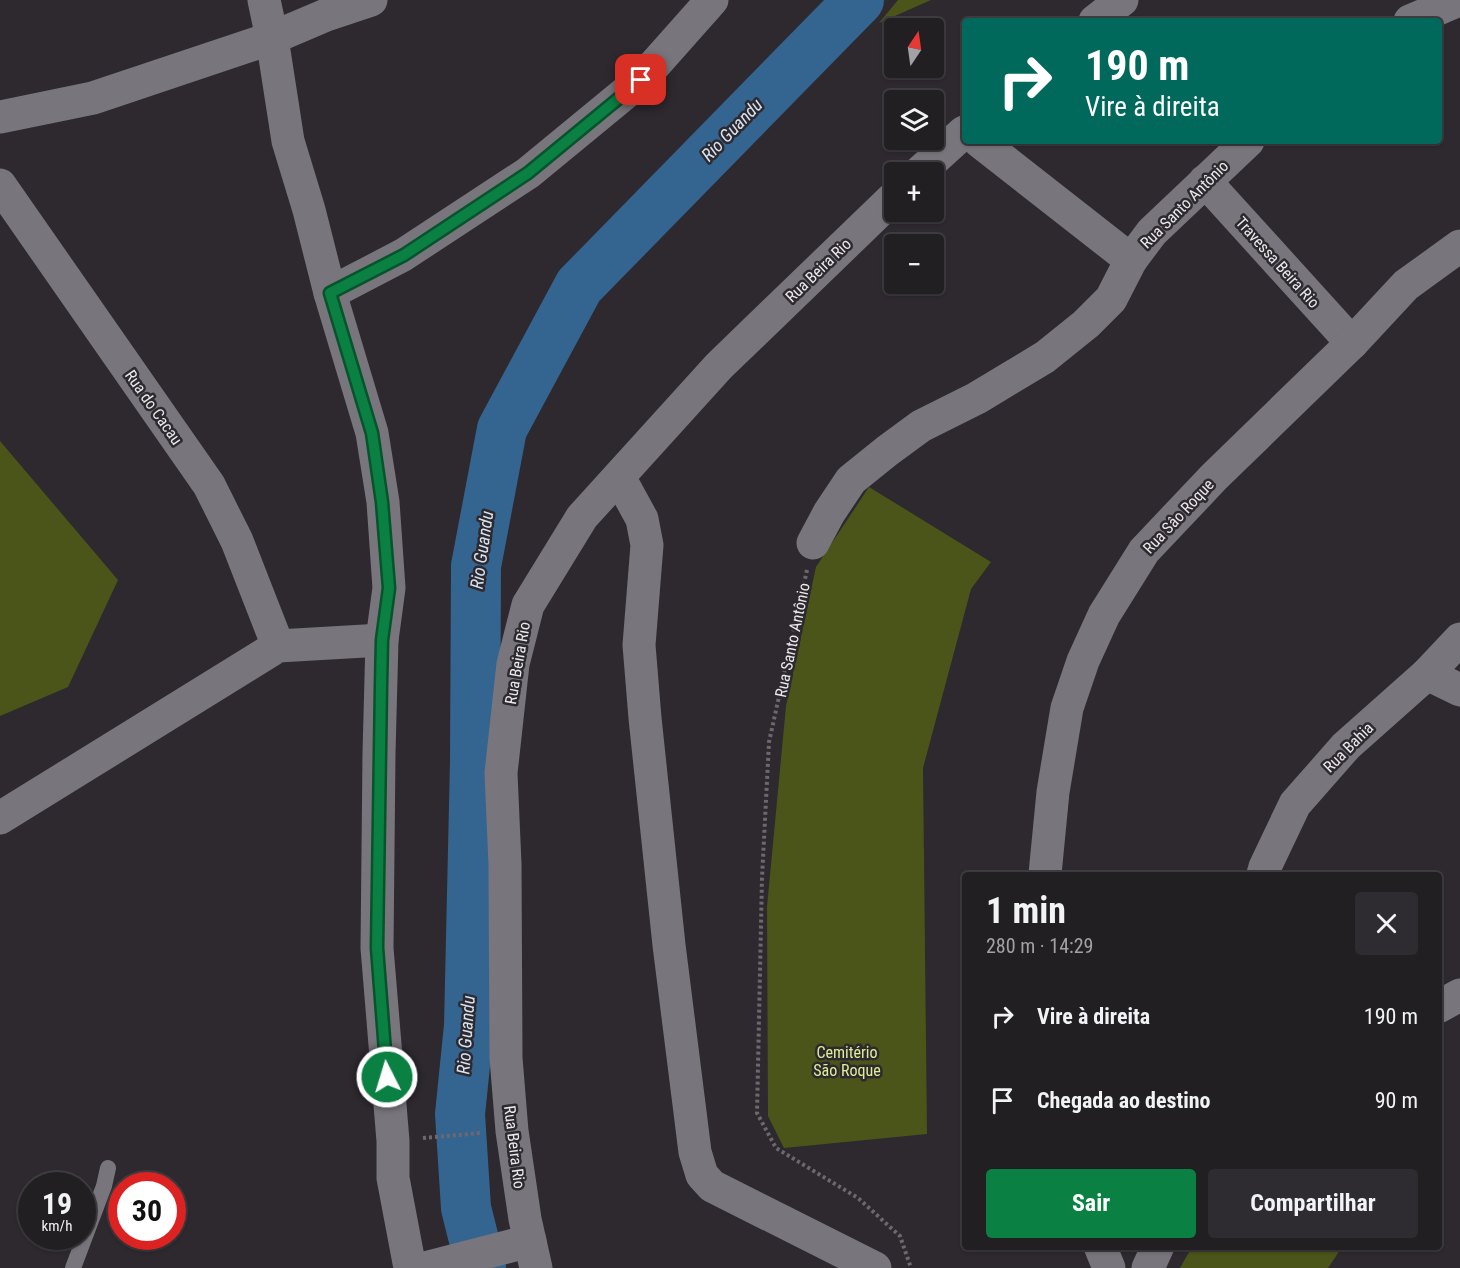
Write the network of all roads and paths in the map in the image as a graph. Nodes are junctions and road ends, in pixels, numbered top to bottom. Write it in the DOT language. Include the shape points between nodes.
graph roads {
  1 [pos="264,0"];
  2 [pos="371,0"];
  3 [pos="712,0"];
  4 [pos="1122,0"];
  5 [pos="1459,0"];
  6 [pos="1099,18"];
  7 [pos="1417,18"];
  8 [pos="272,38"];
  9 [pos="0,117"];
  10 [pos="962,134"];
  11 [pos="983,144"];
  12 [pos="1245,144"];
  13 [pos="931,162"];
  14 [pos="1205,181"];
  15 [pos="0,185"];
  16 [pos="884,207"];
  17 [pos="1460,246"];
  18 [pos="1131,260"];
  19 [pos="330,293"];
  20 [pos="1352,343"];
  21 [pos="619,477"];
  22 [pos="813,543"];
  23 [pos="1460,639"];
  24 [pos="382,640"];
  25 [pos="278,646"];
  26 [pos="1427,674"];
  27 [pos="1460,690"];
  28 [pos="0,818"];
  29 [pos="1045,872"];
  30 [pos="1264,872"];
  31 [pos="1460,995"];
  32 [pos="1442,1005"];
  33 [pos="470,1134"];
  34 [pos="413,1138"];
  35 [pos="108,1168"];
  36 [pos="1101,1250"];
  37 [pos="1156,1250"];
  38 [pos="533,1255"];
  39 [pos="73,1268"];
  40 [pos="422,1268"];
  41 [pos="875,1268"];
  42 [pos="911,1268"];
  43 [pos="1108,1268"];
  44 [pos="1148,1268"];
  1 -- 8 [label="street"];
  2 -- 8 [label="street"];
  3 -- 19 [label="street" via="641,80 528,173 404,255"];
  4 -- 6 [label="street"];
  5 -- 7 [label="street"];
  8 -- 9 [label="street" via="93,98"];
  8 -- 19 [label="street" via="288,141"];
  10 -- 13 [label="street"];
  11 -- 18 [label="street"];
  12 -- 14 [label="street, Rua Santo Antônio"];
  14 -- 18 [label="street, Rua Santo Antônio" via="1152,232"];
  14 -- 20 [label="street, Travessa Beira Rio"];
  15 -- 25 [label="street, Rua do Cacau" via="209,485 237,541"];
  16 -- 21 [label="street, Rua Beira Rio" via="719,366"];
  17 -- 20 [label="street, Rua Sâo Roque" via="1406,285"];
  18 -- 22 [label="street, Rua Santo Antônio" via="1111,298 1045,357 921,426 851,480"];
  19 -- 24 [label="street" via="374,444 389,588"];
  20 -- 29 [label="street, Rua Sâo Roque" via="1144,551 1104,615 1067,708"];
  21 -- 38 [label="street, Rua Beira Rio" via="582,517 528,605 513,664 503,752 506,1058 512,1131"];
  21 -- 41 [label="street" via="642,519 647,545 640,655 669,945 695,1152 702,1175 712,1186"];
  22 -- 42 [label="path, Rua Santo Antônio" via="769,742 757,1113 776,1148 858,1198 900,1236"];
  23 -- 26 [label="street, Rua Bahia"];
  24 -- 25 [label="street"];
  24 -- 40 [label="street" via="377,948 393,1178"];
  25 -- 28 [label="street"];
  26 -- 27 [label="street"];
  26 -- 30 [label="street, Rua Bahia" via="1346,746 1295,804"];
  31 -- 32 [label="street"];
  33 -- 34 [label="path"];
  35 -- 39 [label="lane"];
  36 -- 43 [label="street"];
  37 -- 44 [label="street"];
  38 -- 40 [label="street" via="497,1248"];
}
